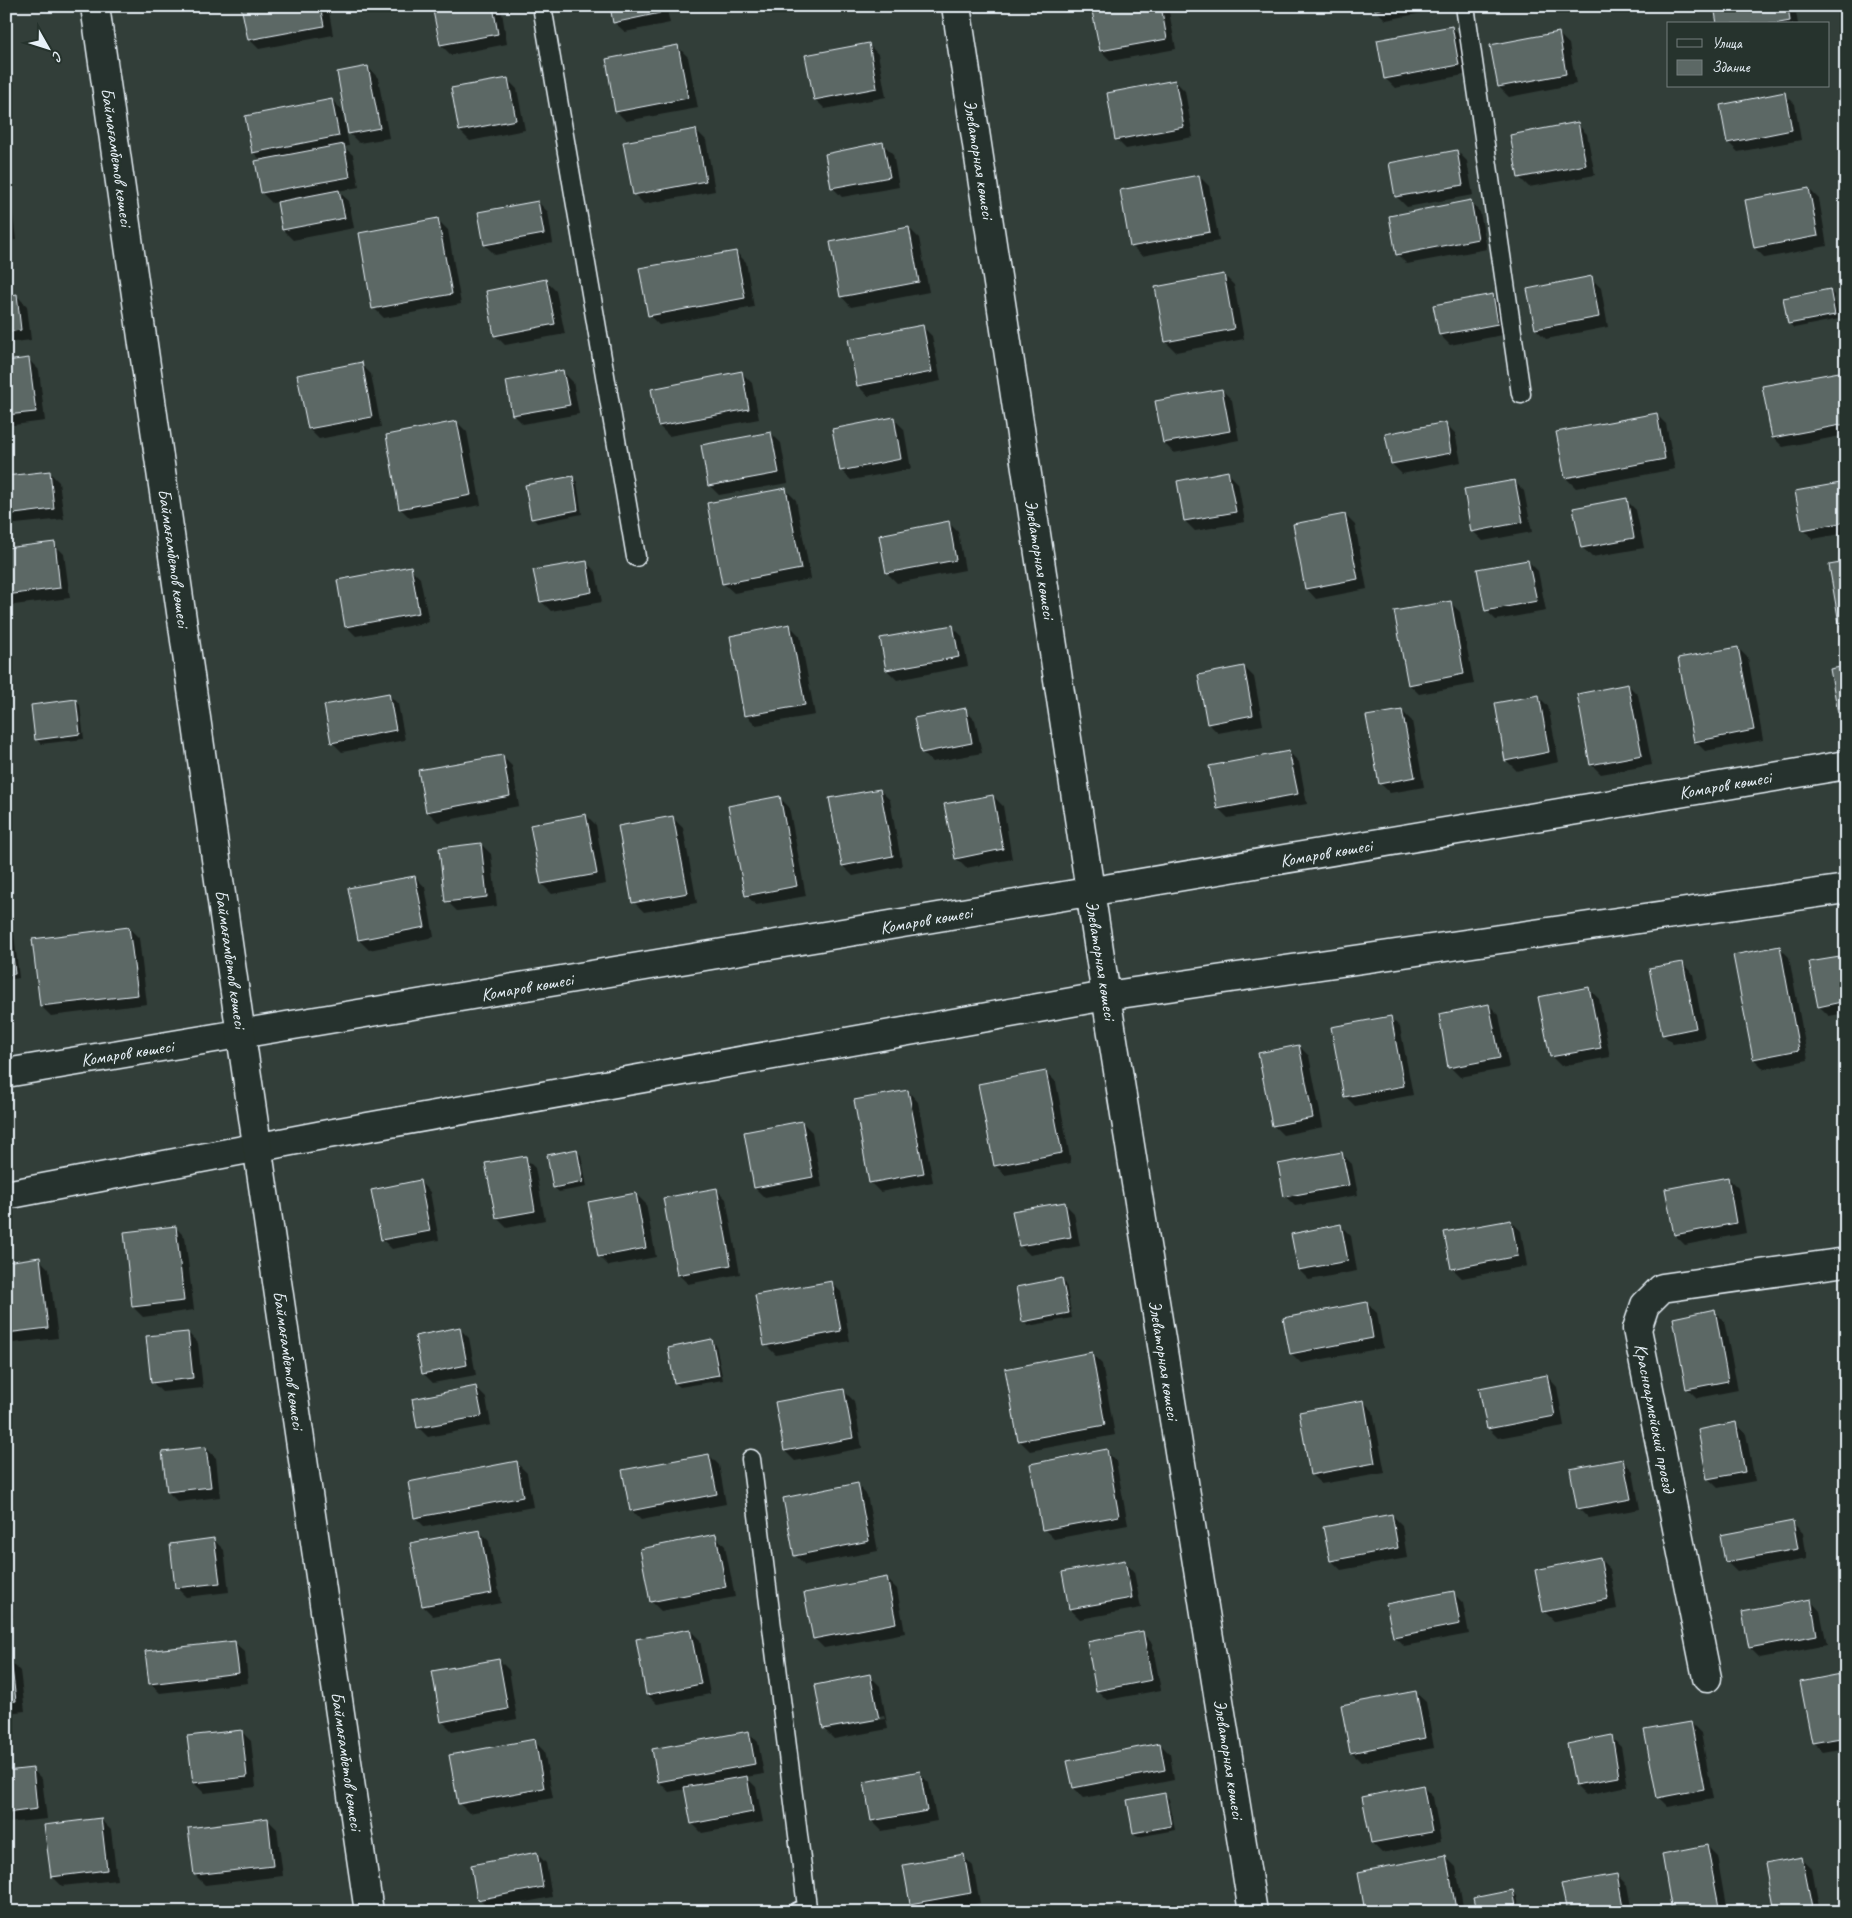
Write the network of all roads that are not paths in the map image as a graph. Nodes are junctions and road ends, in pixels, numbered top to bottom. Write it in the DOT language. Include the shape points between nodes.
graph roads {
  1 [pos="95,6"];
  2 [pos="542,6"];
  3 [pos="956,6"];
  4 [pos="1465,6"];
  5 [pos="1521,394"];
  6 [pos="636,557"];
  7 [pos="1846,765"];
  8 [pos="1846,889"];
  9 [pos="1090,892"];
  10 [pos="1106,996"];
  11 [pos="241,1034"];
  12 [pos="6,1073"];
  13 [pos="258,1147"];
  14 [pos="6,1195"];
  15 [pos="1846,1262"];
  16 [pos="751,1459"];
  17 [pos="1706,1678"];
  18 [pos="369,1912"];
  19 [pos="797,1912"];
  20 [pos="1253,1912"];
  1 -- 11 [label="street, Баймағамбетов көшесі"];
  2 -- 6 [label="lane"];
  3 -- 9 [label="street, Элеваторная көшесі"];
  4 -- 5 [label="lane"];
  7 -- 9 [label="street, Комаров көшесі"];
  8 -- 10 [label="street"];
  9 -- 10 [label="street, Элеваторная көшесі"];
  9 -- 11 [label="street, Комаров көшесі"];
  10 -- 13 [label="street"];
  10 -- 20 [label="street, Элеваторная көшесі"];
  11 -- 12 [label="street, Комаров көшесі"];
  11 -- 13 [label="street, Баймағамбетов көшесі"];
  13 -- 14 [label="street"];
  13 -- 18 [label="street, Баймағамбетов көшесі"];
  15 -- 17 [label="street, Красноармейский проезд" via="1662,1288 1645,1305 1637,1329"];
  16 -- 19 [label="lane" via="807,1907"];
}
